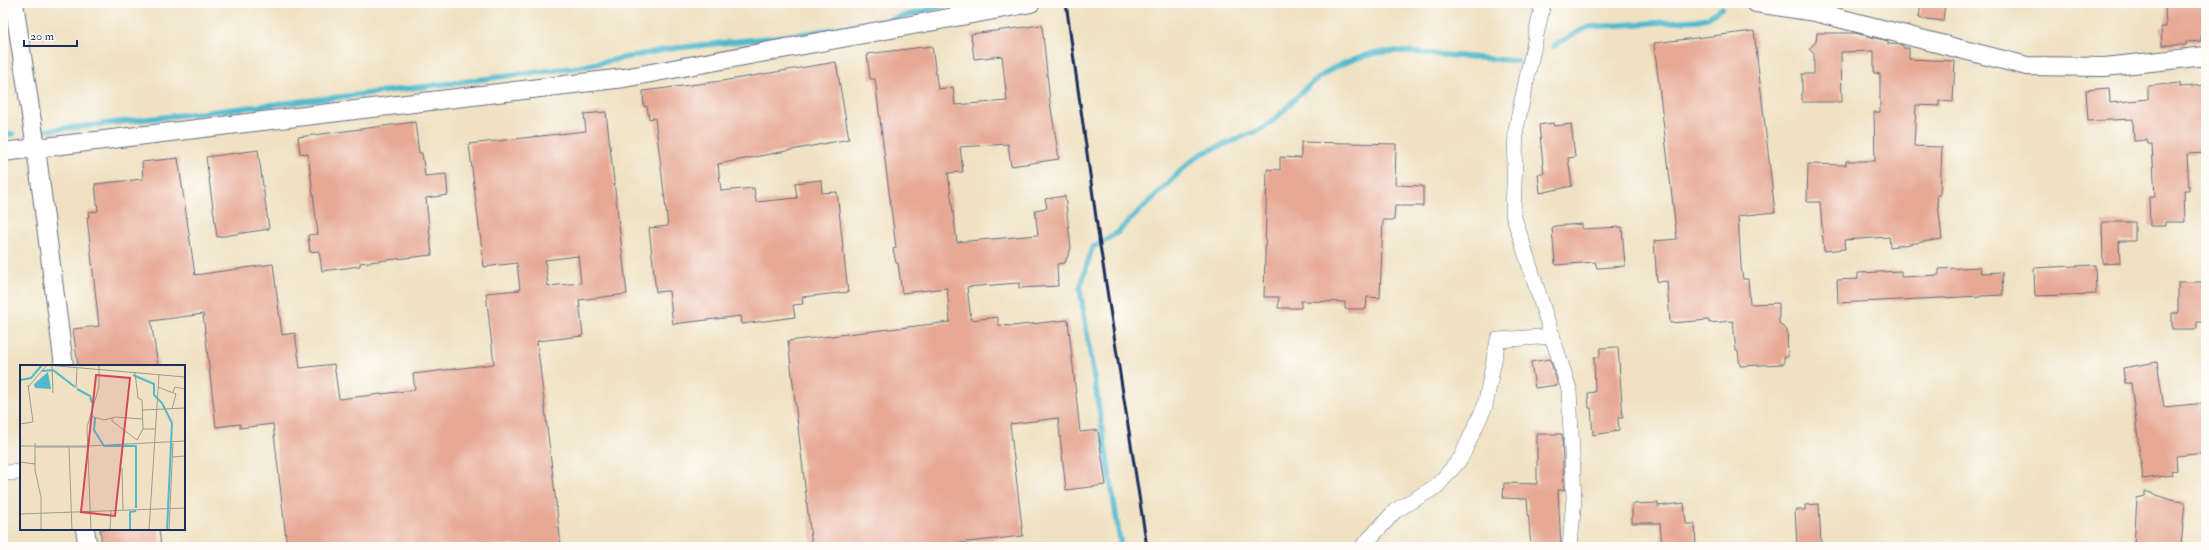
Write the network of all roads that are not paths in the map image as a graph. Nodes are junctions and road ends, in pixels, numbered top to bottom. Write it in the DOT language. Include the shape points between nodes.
graph roads {
  1 [pos="14,3"];
  2 [pos="1031,3"];
  3 [pos="1543,3"];
  4 [pos="1756,3"];
  5 [pos="2206,56"];
  6 [pos="36,148"];
  7 [pos="3,152"];
  8 [pos="1553,336"];
  9 [pos="64,365"];
  10 [pos="20,472"];
  11 [pos="3,473"];
  12 [pos="85,530"];
  13 [pos="88,547"];
  14 [pos="1362,547"];
  15 [pos="1570,547"];
  1 -- 6 [label="street"];
  2 -- 6 [label="street" via="624,78"];
  3 -- 8 [label="street" via="1516,129 1513,214"];
  4 -- 5 [label="street" via="1815,12 2027,66 2106,67"];
  6 -- 7 [label="street"];
  6 -- 9 [label="street"];
  8 -- 14 [label="street" via="1498,340 1485,406 1461,458 1438,486 1395,511"];
  8 -- 15 [label="street" via="1569,389 1574,498"];
  10 -- 11 [label="street"];
  12 -- 13 [label="street"];
}
